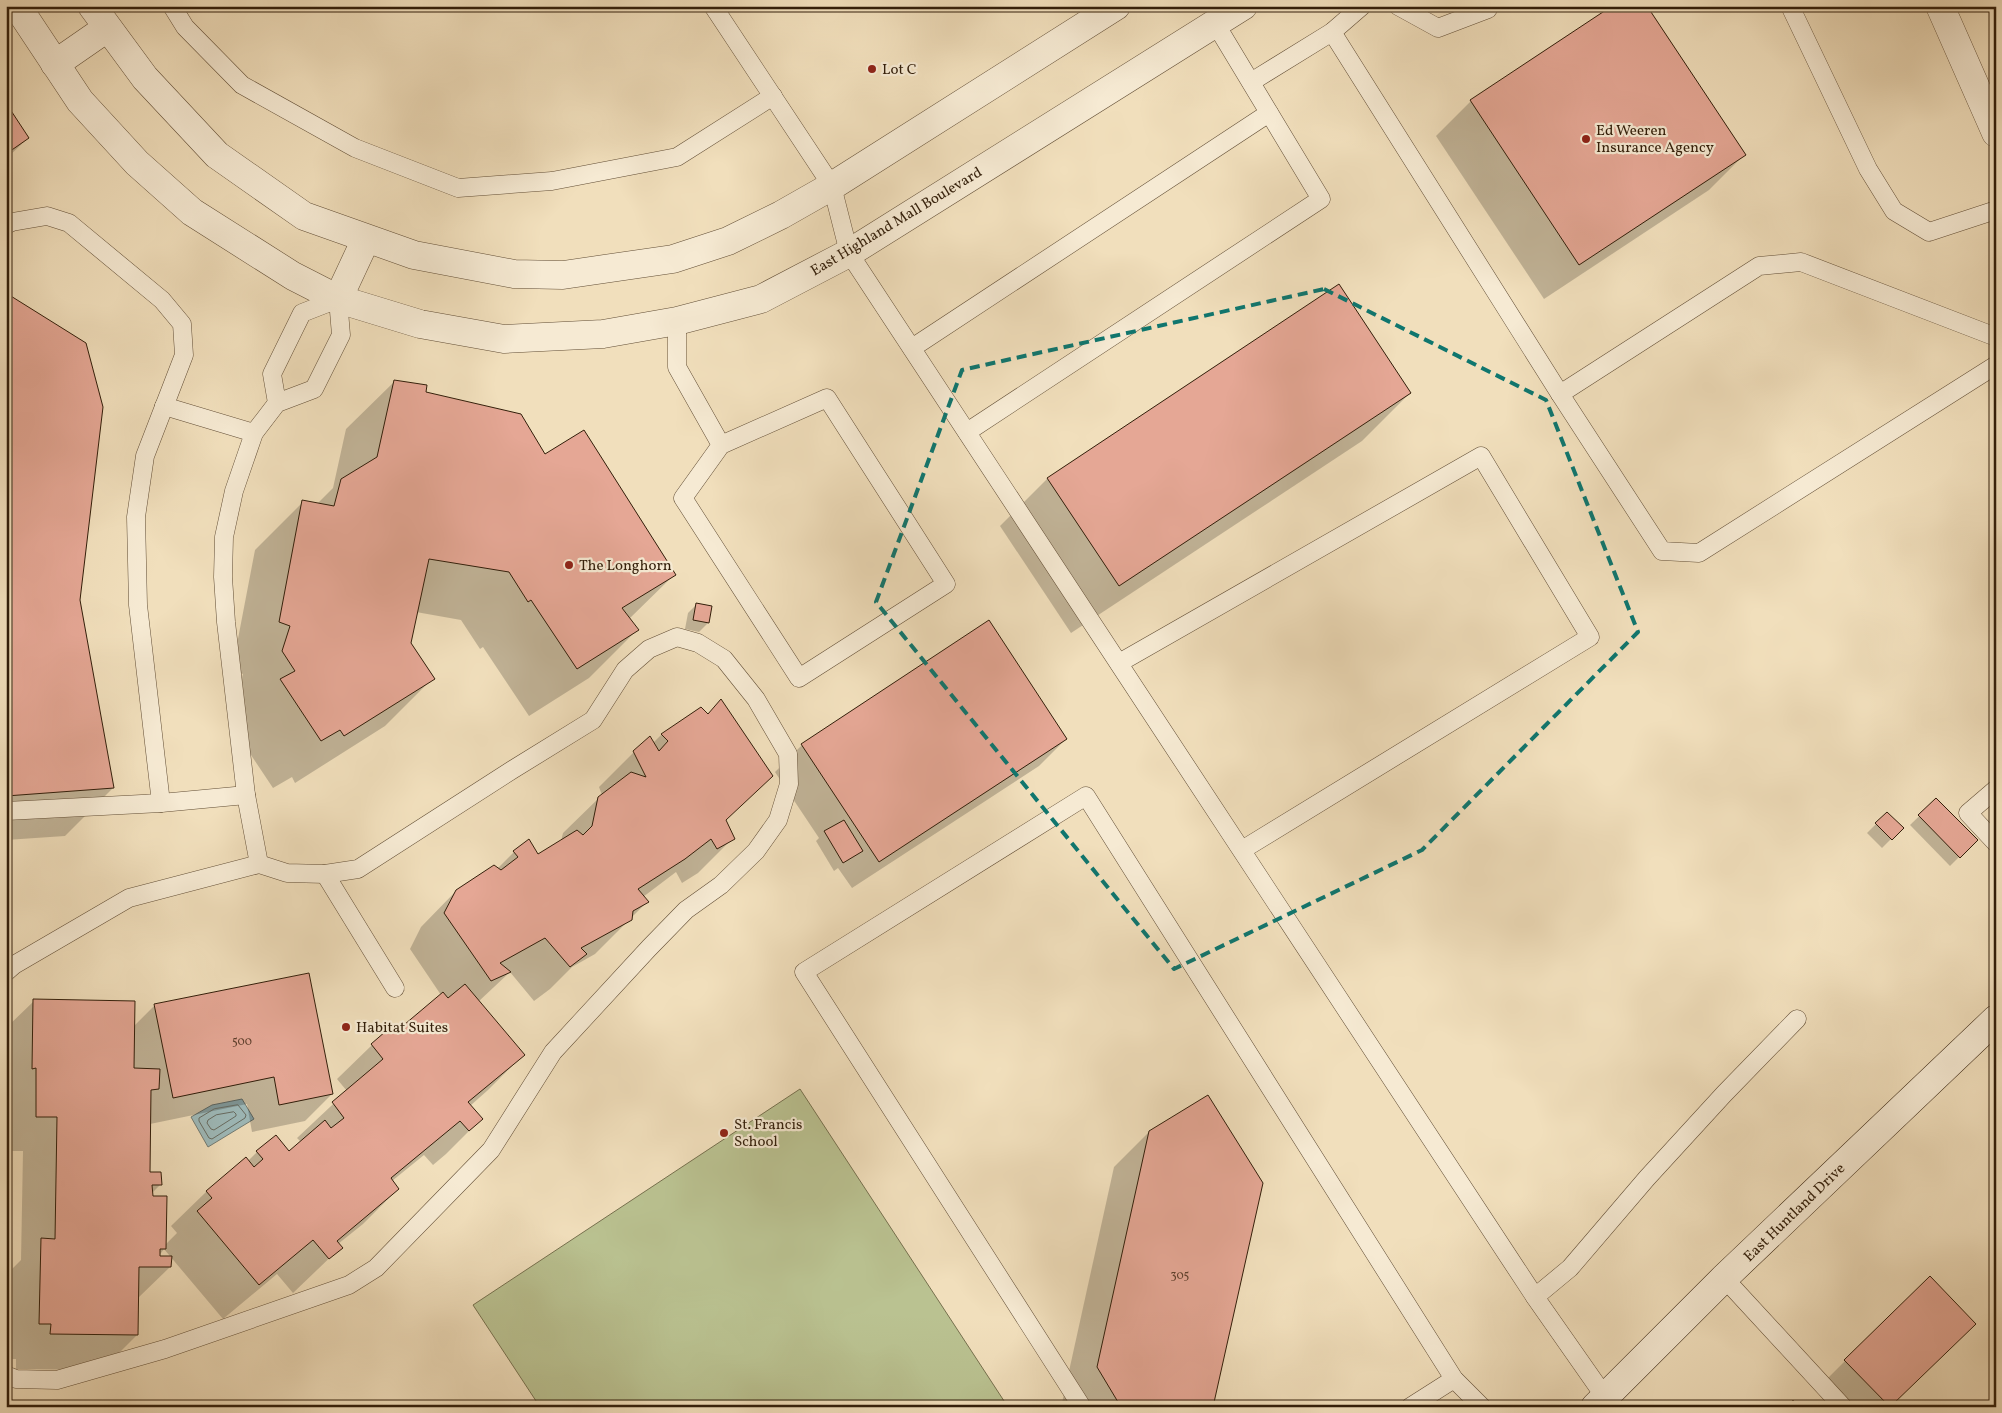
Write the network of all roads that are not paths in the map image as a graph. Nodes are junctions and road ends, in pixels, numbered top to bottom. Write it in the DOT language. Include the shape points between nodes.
graph roads {
  1 [pos="17,6"];
  2 [pos="92,6"];
  3 [pos="172,6"];
  4 [pos="713,6"];
  5 [pos="1116,6"];
  6 [pos="1242,6"];
  7 [pos="1362,6"];
  8 [pos="1398,6"];
  9 [pos="1790,6"];
  10 [pos="1940,6"];
  11 [pos="1488,9"];
  12 [pos="1215,24"];
  13 [pos="107,28"];
  14 [pos="1332,32"];
  15 [pos="55,64"];
  16 [pos="1251,82"];
  17 [pos="773,96"];
  18 [pos="1269,113"];
  19 [pos="1996,133"];
  20 [pos="832,186"];
  21 [pos="1996,210"];
  22 [pos="6,226"];
  23 [pos="366,239"];
  24 [pos="849,253"];
  25 [pos="338,299"];
  26 [pos="676,322"];
  27 [pos="1996,337"];
  28 [pos="912,348"];
  29 [pos="1996,365"];
  30 [pos="1560,394"];
  31 [pos="277,403"];
  32 [pos="164,406"];
  33 [pos="966,432"];
  34 [pos="254,433"];
  35 [pos="721,445"];
  36 [pos="1119,663"];
  37 [pos="1996,789"];
  38 [pos="246,795"];
  39 [pos="161,803"];
  40 [pos="6,811"];
  41 [pos="1996,843"];
  42 [pos="1242,850"];
  43 [pos="259,864"];
  44 [pos="325,874"];
  45 [pos="6,972"];
  46 [pos="395,988"];
  47 [pos="1797,1019"];
  48 [pos="1996,1019"];
  49 [pos="1724,1278"];
  50 [pos="1535,1297"];
  51 [pos="6,1374"];
  52 [pos="1454,1379"];
  53 [pos="1600,1402"];
  54 [pos="1082,1407"];
  55 [pos="1410,1407"];
  56 [pos="1482,1407"];
  57 [pos="1843,1407"];
  1 -- 15 [label="street, East Highland Mall Boulevard"];
  2 -- 13 [label="street"];
  3 -- 17 [label="lane" via="185,27 242,84 355,148 458,188 552,181 676,157"];
  4 -- 17 [label="lane"];
  5 -- 20 [label="street"];
  6 -- 12 [label="street, East Highland Mall Boulevard"];
  7 -- 14 [label="lane"];
  8 -- 11 [label="lane" via="1438,28"];
  9 -- 21 [label="lane" via="1868,169 1894,210 1928,232"];
  10 -- 19 [label="street"];
  12 -- 16 [label="lane"];
  12 -- 24 [label="street, East Highland Mall Boulevard"];
  13 -- 15 [label="street"];
  13 -- 23 [label="street" via="145,78 217,155 304,216"];
  14 -- 16 [label="lane"];
  14 -- 30 [label="lane"];
  15 -- 25 [label="street, East Highland Mall Boulevard" via="80,101 136,163 192,212 293,276"];
  16 -- 18 [label="lane"];
  17 -- 20 [label="lane"];
  18 -- 28 [label="lane"];
  18 -- 33 [label="lane" via="1320,199"];
  20 -- 23 [label="street" via="728,241 673,259 564,275 514,274 414,255"];
  20 -- 24 [label="lane"];
  22 -- 32 [label="lane" via="47,216 69,223 162,300 182,324 184,355"];
  23 -- 25 [label="street"];
  24 -- 26 [label="street, East Highland Mall Boulevard" via="761,299"];
  24 -- 28 [label="lane"];
  25 -- 26 [label="street, East Highland Mall Boulevard" via="420,324 504,339 604,334"];
  25 -- 31 [label="lane" via="302,313 272,374"];
  25 -- 31 [label="lane" via="341,336 314,389"];
  26 -- 35 [label="lane" via="677,367"];
  27 -- 30 [label="lane" via="1800,262 1759,266"];
  28 -- 33 [label="lane"];
  29 -- 30 [label="lane" via="1699,553 1662,551"];
  31 -- 34 [label="lane"];
  32 -- 34 [label="lane"];
  32 -- 39 [label="lane" via="144,456 136,517 138,605"];
  33 -- 36 [label="lane"];
  34 -- 38 [label="lane" via="234,492 224,537 223,577"];
  35 -- 35 [label="lane" via="683,498 799,678 946,584 827,398"];
  36 -- 42 [label="lane"];
  36 -- 42 [label="lane" via="1481,456 1590,637"];
  37 -- 41 [label="lane" via="1968,813"];
  38 -- 39 [label="lane"];
  38 -- 43 [label="lane"];
  39 -- 40 [label="lane"];
  42 -- 50 [label="lane"];
  43 -- 44 [label="lane" via="287,873"];
  43 -- 45 [label="lane" via="129,898"];
  44 -- 46 [label="lane"];
  44 -- 51 [label="lane" via="358,869 593,720 625,670 649,649 677,638 698,643 724,659 756,699 788,754 788,784 778,820 756,852 721,885 686,910 648,948 553,1052 491,1150 376,1268 349,1286 165,1349 66,1378 16,1379"];
  47 -- 50 [label="lane" via="1647,1178 1570,1268"];
  48 -- 49 [label="street, East Huntland Drive"];
  49 -- 53 [label="street, East Huntland Drive"];
  49 -- 57 [label="lane"];
  50 -- 53 [label="lane"];
  52 -- 54 [label="lane" via="1086,796 804,972"];
  52 -- 55 [label="lane"];
  52 -- 56 [label="lane"];
}
